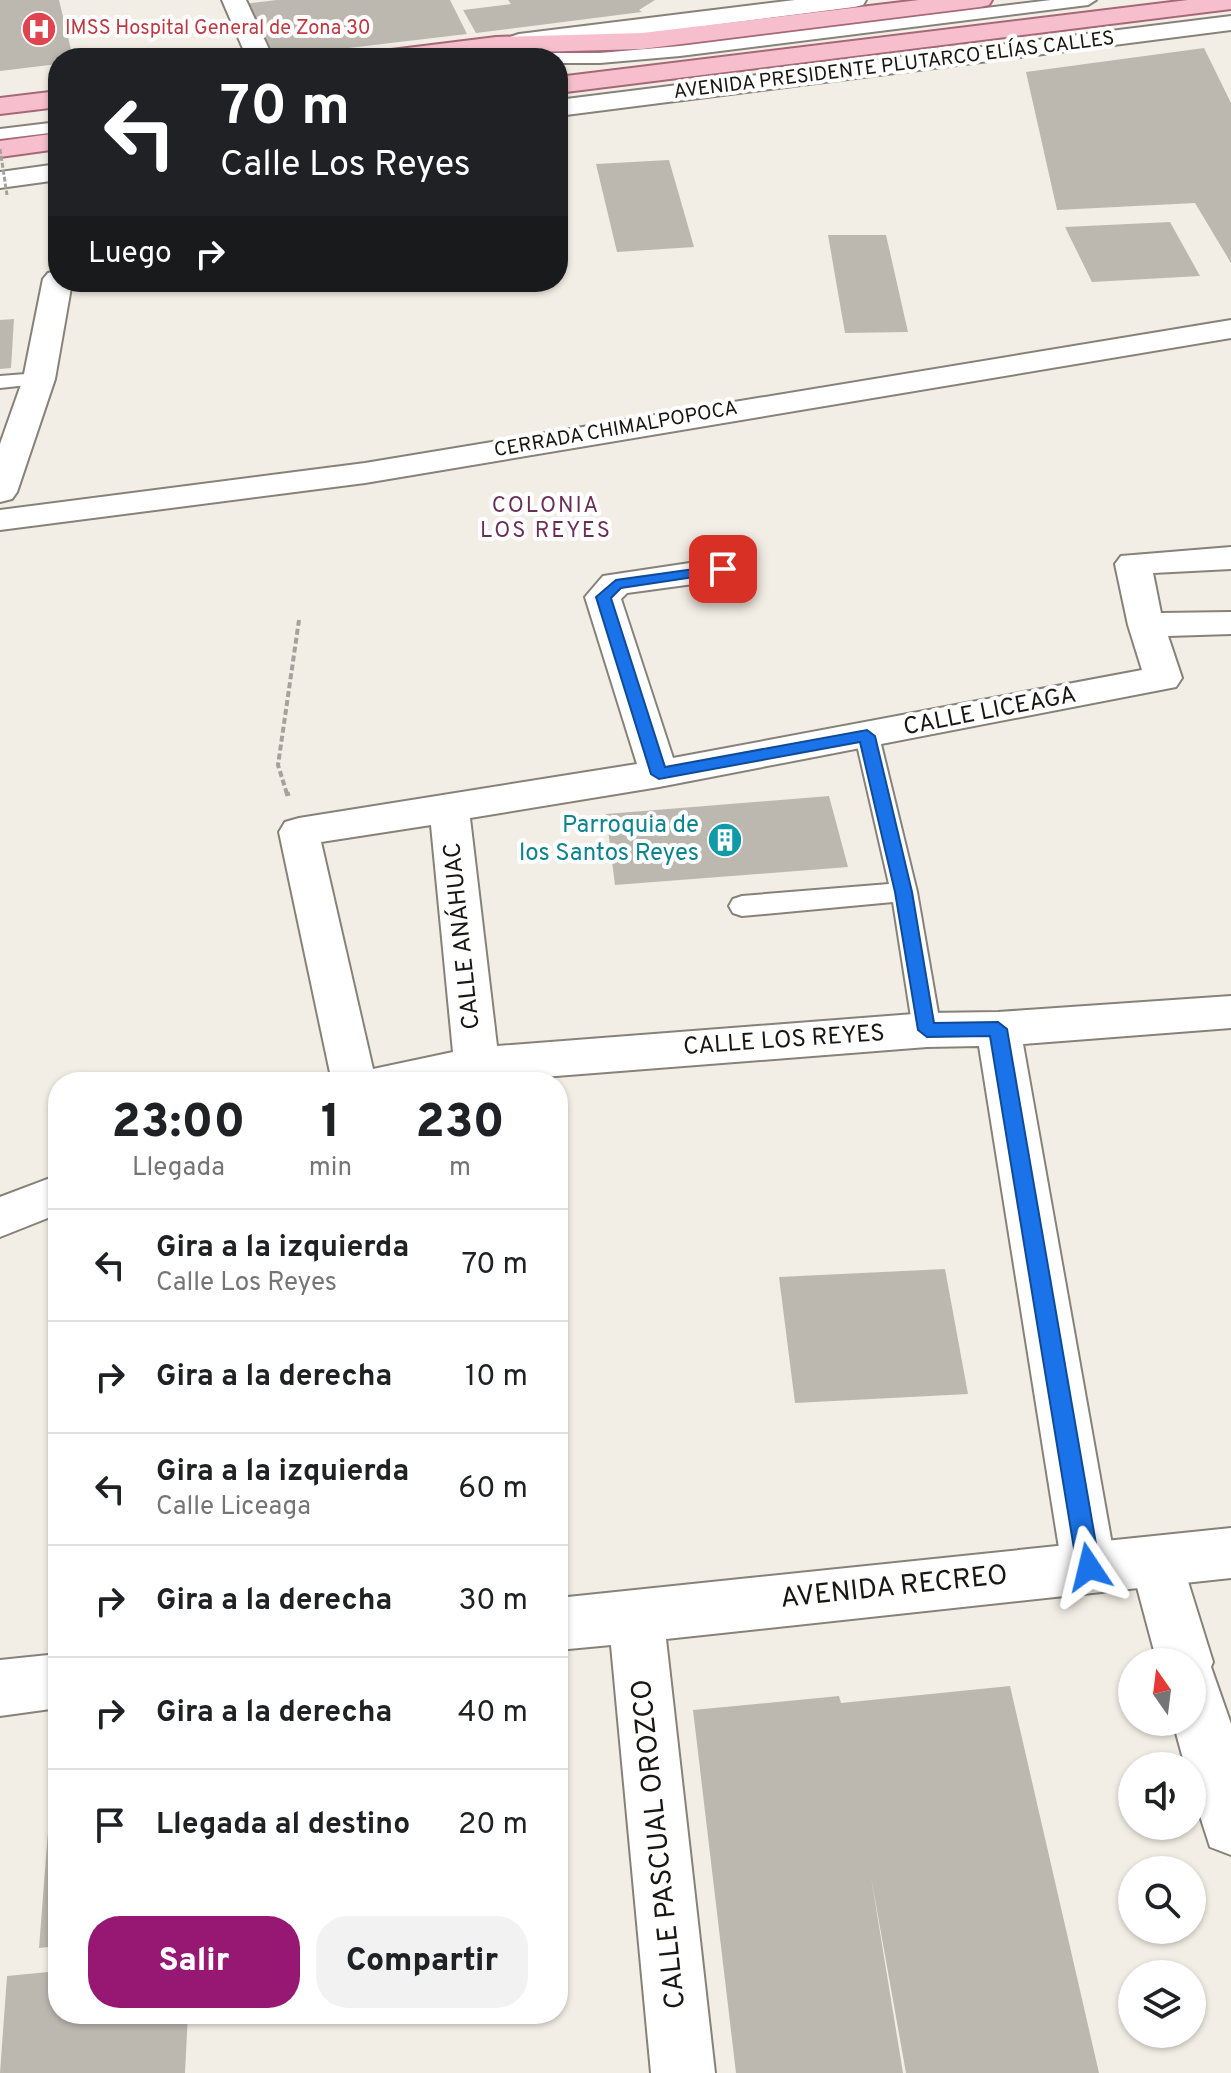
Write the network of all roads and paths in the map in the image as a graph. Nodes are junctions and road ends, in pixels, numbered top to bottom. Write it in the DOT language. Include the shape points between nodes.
graph roads {
  1 [pos="234,0"];
  2 [pos="854,0"];
  3 [pos="980,0"];
  4 [pos="1088,0"];
  5 [pos="1231,2"];
  6 [pos="1231,23"];
  7 [pos="256,48"];
  8 [pos="510,48"];
  9 [pos="534,48"];
  10 [pos="568,56"];
  11 [pos="600,58"];
  12 [pos="568,77"];
  13 [pos="568,80"];
  14 [pos="48,100"];
  15 [pos="0,106"];
  16 [pos="568,107"];
  17 [pos="48,112"];
  18 [pos="0,118"];
  19 [pos="48,128"];
  20 [pos="0,134"];
  21 [pos="48,142"];
  22 [pos="0,149"];
  23 [pos="48,175"];
  24 [pos="3,187"];
  25 [pos="56,292"];
  26 [pos="1231,329"];
  27 [pos="39,379"];
  28 [pos="0,382"];
  29 [pos="9,448"];
  30 [pos="0,492"];
  31 [pos="0,520"];
  32 [pos="1231,558"];
  33 [pos="723,569"];
  34 [pos="299,620"];
  35 [pos="1231,623"];
  36 [pos="1146,625"];
  37 [pos="867,736"];
  38 [pos="659,774"];
  39 [pos="449,808"];
  40 [pos="299,832"];
  41 [pos="904,892"];
  42 [pos="742,906"];
  43 [pos="1231,1012"];
  44 [pos="998,1029"];
  45 [pos="927,1030"];
  46 [pos="477,1065"];
  47 [pos="352,1072"];
  48 [pos="440,1072"];
  49 [pos="48,1198"];
  50 [pos="0,1217"];
  51 [pos="1231,1553"];
  52 [pos="1157,1561"];
  53 [pos="1089,1567"];
  54 [pos="636,1616"];
  55 [pos="568,1623"];
  56 [pos="1181,1648"];
  57 [pos="48,1682"];
  58 [pos="0,1688"];
  59 [pos="1206,1736"];
  60 [pos="1231,1826"];
  61 [pos="683,2073"];
  1 -- 7 [label="street"];
  2 -- 8 [label="street"];
  3 -- 9 [label="main road" via="642,41"];
  4 -- 11 [label="lane"];
  5 -- 13 [label="main road, AVENIDA PRESIDENTE PLUTARCO ELÍAS CALLES" via="618,78"];
  6 -- 16 [label="street, AVENIDA PRESIDENTE PLUTARCO ELÍAS CALLES"];
  10 -- 11 [label="lane"];
  11 -- 12 [label="lane"];
  14 -- 15 [label="main road"];
  17 -- 18 [label="lane"];
  19 -- 20 [label="lane"];
  21 -- 22 [label="main road"];
  22 -- 24 [label="path, bridge"];
  23 -- 24 [label="street"];
  25 -- 27 [label="street"];
  26 -- 31 [label="street, CERRADA CHIMALPOPOCA" via="365,473"];
  27 -- 28 [label="lane"];
  27 -- 29 [label="street"];
  29 -- 30 [label="street"];
  32 -- 36 [label="street" via="1133,564"];
  33 -- 38 [label="street" via="616,584 603,597"];
  34 -- 40 [label="path" via="278,765"];
  35 -- 36 [label="street"];
  36 -- 37 [label="street, CALLE LICEAGA" via="1163,678"];
  37 -- 38 [label="street, CALLE LICEAGA"];
  37 -- 41 [label="lane"];
  38 -- 39 [label="street, CALLE LICEAGA"];
  39 -- 40 [label="street, CALLE LICEAGA"];
  39 -- 46 [label="street, CALLE ANÁHUAC"];
  40 -- 47 [label="street"];
  41 -- 42 [label="lane"];
  41 -- 45 [label="lane"];
  43 -- 44 [label="street, CALLE LOS REYES"];
  44 -- 45 [label="street, CALLE LOS REYES"];
  44 -- 53 [label="street"];
  45 -- 46 [label="street, CALLE LOS REYES"];
  46 -- 48 [label="street, CALLE LOS REYES"];
  49 -- 50 [label="street"];
  51 -- 52 [label="street, AVENIDA RECREO"];
  52 -- 53 [label="street, AVENIDA RECREO"];
  52 -- 56 [label="street"];
  53 -- 54 [label="street, AVENIDA RECREO"];
  54 -- 55 [label="street, AVENIDA RECREO"];
  54 -- 61 [label="street, CALLE PASCUAL OROZCO"];
  57 -- 58 [label="street"];
  59 -- 60 [label="street"];
}
